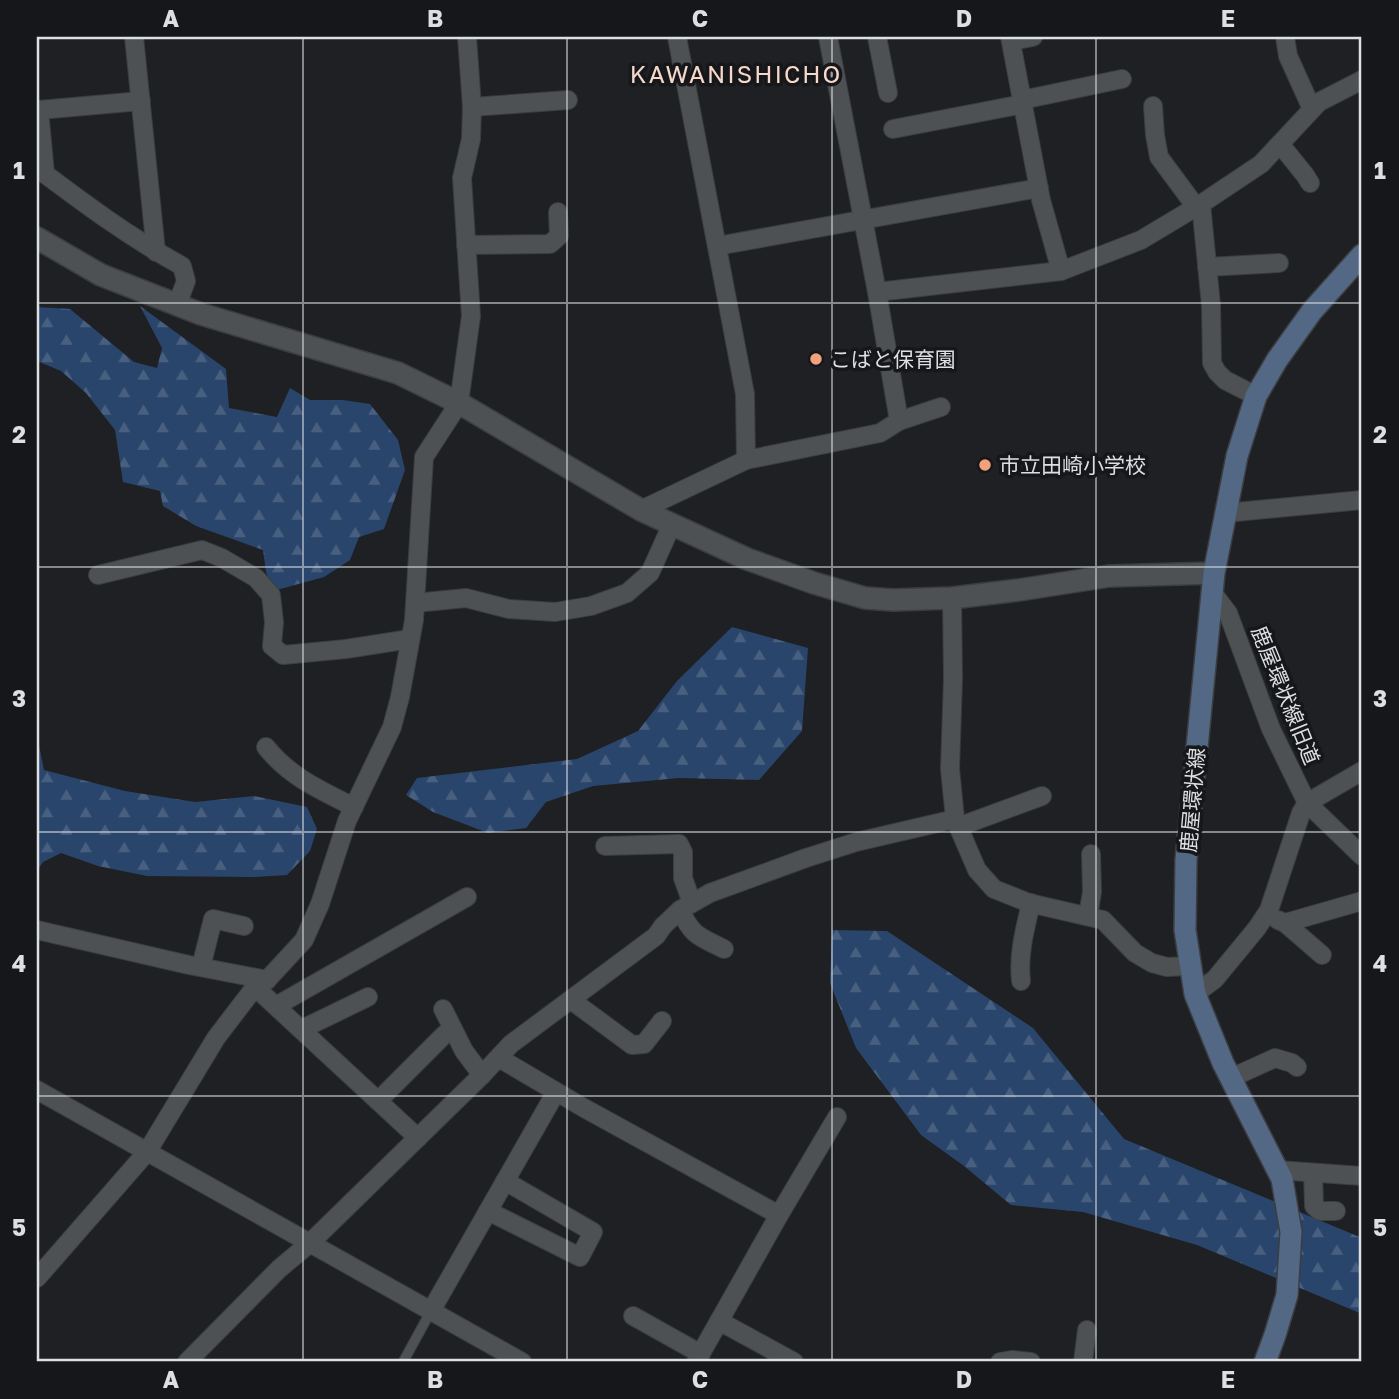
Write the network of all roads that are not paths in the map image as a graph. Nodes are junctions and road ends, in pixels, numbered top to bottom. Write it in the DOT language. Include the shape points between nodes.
graph roads {
  1 [pos="134,37"];
  2 [pos="467,37"];
  3 [pos="677,37"];
  4 [pos="828,37"];
  5 [pos="877,37"];
  6 [pos="1033,37"];
  7 [pos="1285,37"];
  8 [pos="1011,39"];
  9 [pos="1114,77"];
  10 [pos="1362,80"];
  11 [pos="888,93"];
  12 [pos="568,100"];
  13 [pos="141,101"];
  14 [pos="1023,102"];
  15 [pos="1153,106"];
  16 [pos="472,107"];
  17 [pos="1312,109"];
  18 [pos="893,129"];
  19 [pos="1280,144"];
  20 [pos="41,171"];
  21 [pos="1310,183"];
  22 [pos="1039,188"];
  23 [pos="1198,206"];
  24 [pos="558,212"];
  25 [pos="863,220"];
  26 [pos="37,238"];
  27 [pos="466,245"];
  28 [pos="717,246"];
  29 [pos="156,252"];
  30 [pos="1362,255"];
  31 [pos="1279,263"];
  32 [pos="1207,267"];
  33 [pos="1061,271"];
  34 [pos="877,292"];
  35 [pos="177,305"];
  36 [pos="1256,396"];
  37 [pos="459,403"];
  38 [pos="941,407"];
  39 [pos="899,421"];
  40 [pos="746,460"];
  41 [pos="1362,500"];
  42 [pos="642,510"];
  43 [pos="1225,513"];
  44 [pos="673,524"];
  45 [pos="98,575"];
  46 [pos="1213,583"];
  47 [pos="951,598"];
  48 [pos="415,603"];
  49 [pos="410,639"];
  50 [pos="266,747"];
  51 [pos="1362,771"];
  52 [pos="1042,796"];
  53 [pos="1307,803"];
  54 [pos="354,807"];
  55 [pos="956,823"];
  56 [pos="605,846"];
  57 [pos="1091,854"];
  58 [pos="1362,856"];
  59 [pos="467,897"];
  60 [pos="1362,901"];
  61 [pos="1031,903"];
  62 [pos="686,906"];
  63 [pos="1265,915"];
  64 [pos="1088,916"];
  65 [pos="1285,923"];
  66 [pos="244,926"];
  67 [pos="37,930"];
  68 [pos="724,948"];
  69 [pos="1322,955"];
  70 [pos="1189,966"];
  71 [pos="201,967"];
  72 [pos="1021,981"];
  73 [pos="261,984"];
  74 [pos="1195,994"];
  75 [pos="368,997"];
  76 [pos="571,1000"];
  77 [pos="276,1006"];
  78 [pos="443,1009"];
  79 [pos="662,1021"];
  80 [pos="302,1029"];
  81 [pos="445,1034"];
  82 [pos="499,1058"];
  83 [pos="1297,1067"];
  84 [pos="482,1075"];
  85 [pos="1231,1078"];
  86 [pos="37,1090"];
  87 [pos="556,1092"];
  88 [pos="378,1101"];
  89 [pos="837,1117"];
  90 [pos="418,1138"];
  91 [pos="147,1152"];
  92 [pos="1277,1170"];
  93 [pos="1313,1173"];
  94 [pos="1362,1177"];
  95 [pos="505,1181"];
  96 [pos="488,1211"];
  97 [pos="1336,1211"];
  98 [pos="779,1215"];
  99 [pos="310,1243"];
  100 [pos="37,1278"];
  101 [pos="431,1311"];
  102 [pos="634,1316"];
  103 [pos="719,1321"];
  104 [pos="1087,1330"];
  105 [pos="698,1358"];
  106 [pos="187,1362"];
  107 [pos="402,1362"];
  108 [pos="522,1362"];
  109 [pos="794,1362"];
  110 [pos="1000,1362"];
  111 [pos="1031,1362"];
  112 [pos="1083,1362"];
  113 [pos="1265,1362"];
  1 -- 13 [label="street"];
  2 -- 16 [label="street"];
  3 -- 28 [label="street"];
  4 -- 25 [label="street"];
  5 -- 11 [label="street"];
  6 -- 8 [label="street"];
  7 -- 17 [label="street" via="1288,56"];
  8 -- 14 [label="street"];
  9 -- 14 [label="street"];
  10 -- 17 [label="street"];
  12 -- 16 [label="street"];
  13 -- 20 [label="street" via="39,110"];
  13 -- 29 [label="street"];
  14 -- 18 [label="street"];
  14 -- 22 [label="street"];
  15 -- 23 [label="street" via="1159,157"];
  16 -- 27 [label="street" via="462,178"];
  17 -- 19 [label="street"];
  19 -- 21 [label="street"];
  19 -- 23 [label="street" via="1261,164"];
  20 -- 29 [label="street"];
  22 -- 25 [label="street"];
  22 -- 33 [label="street"];
  23 -- 32 [label="street"];
  23 -- 33 [label="street" via="1141,240"];
  24 -- 27 [label="street" via="559,236 550,244"];
  25 -- 28 [label="street"];
  25 -- 34 [label="street"];
  26 -- 35 [label="street" via="101,275"];
  27 -- 37 [label="street" via="471,316"];
  28 -- 40 [label="street" via="746,394"];
  29 -- 35 [label="street" via="182,266 186,281"];
  30 -- 36 [label="main road, 鹿屋環状線" via="1312,311"];
  31 -- 32 [label="street"];
  32 -- 36 [label="street" via="1212,363 1225,380"];
  33 -- 34 [label="street"];
  34 -- 39 [label="street"];
  35 -- 37 [label="street" via="398,373"];
  36 -- 43 [label="main road, 鹿屋環状線"];
  37 -- 42 [label="street"];
  37 -- 48 [label="street" via="424,457"];
  38 -- 39 [label="street"];
  39 -- 40 [label="street" via="880,433"];
  40 -- 42 [label="street"];
  41 -- 43 [label="street"];
  42 -- 44 [label="street"];
  43 -- 46 [label="main road, 鹿屋環状線"];
  44 -- 47 [label="street" via="747,559 865,598"];
  44 -- 48 [label="street" via="650,573 627,593 591,606 555,612 509,609 466,598"];
  45 -- 49 [label="street" via="202,550 256,578 271,595 272,646 283,655"];
  46 -- 47 [label="street" via="1109,576"];
  46 -- 53 [label="street, 鹿屋環状線旧道" via="1271,729"];
  46 -- 70 [label="main road, 鹿屋環状線" via="1186,860"];
  47 -- 55 [label="street" via="950,769"];
  48 -- 49 [label="street"];
  49 -- 54 [label="street" via="392,727"];
  50 -- 54 [label="street" via="304,782"];
  51 -- 53 [label="street"];
  52 -- 55 [label="street"];
  53 -- 58 [label="street"];
  53 -- 63 [label="street"];
  54 -- 73 [label="street" via="304,940"];
  55 -- 61 [label="street" via="977,870 994,889"];
  55 -- 62 [label="street" via="856,842 710,893"];
  56 -- 62 [label="street" via="679,844"];
  57 -- 64 [label="street"];
  59 -- 77 [label="street"];
  60 -- 65 [label="street"];
  61 -- 64 [label="street"];
  61 -- 72 [label="street" via="1021,947"];
  62 -- 68 [label="street" via="687,925 696,935"];
  62 -- 76 [label="street" via="656,936"];
  63 -- 65 [label="street"];
  63 -- 74 [label="street" via="1215,979"];
  64 -- 70 [label="street" via="1102,920 1135,953 1152,963"];
  65 -- 69 [label="street"];
  66 -- 71 [label="street" via="213,919"];
  67 -- 71 [label="street"];
  70 -- 74 [label="main road, 鹿屋環状線"];
  71 -- 73 [label="street"];
  73 -- 77 [label="street"];
  73 -- 91 [label="street" via="216,1038"];
  74 -- 85 [label="main road, 鹿屋環状線"];
  75 -- 80 [label="street"];
  76 -- 79 [label="street" via="632,1045 644,1044"];
  76 -- 82 [label="street"];
  77 -- 80 [label="street"];
  78 -- 84 [label="street"];
  80 -- 88 [label="street"];
  81 -- 88 [label="street"];
  82 -- 84 [label="street"];
  82 -- 87 [label="street"];
  83 -- 85 [label="street" via="1275,1058"];
  84 -- 90 [label="street"];
  85 -- 92 [label="main road, 鹿屋環状線"];
  86 -- 91 [label="street"];
  87 -- 95 [label="street"];
  87 -- 98 [label="street"];
  88 -- 90 [label="street"];
  89 -- 98 [label="street"];
  90 -- 99 [label="street"];
  91 -- 99 [label="street"];
  91 -- 100 [label="street"];
  92 -- 93 [label="street"];
  92 -- 113 [label="main road, 鹿屋環状線" via="1291,1232 1287,1295"];
  93 -- 94 [label="street"];
  93 -- 97 [label="street" via="1314,1206 1320,1211"];
  95 -- 96 [label="street"];
  95 -- 96 [label="street" via="593,1232 580,1256"];
  96 -- 101 [label="street"];
  98 -- 103 [label="street"];
  99 -- 101 [label="street"];
  99 -- 106 [label="street"];
  101 -- 107 [label="lane"];
  101 -- 108 [label="street"];
  102 -- 105 [label="street"];
  103 -- 105 [label="street"];
  103 -- 109 [label="street"];
  104 -- 112 [label="street"];
  110 -- 111 [label="street"];
}
